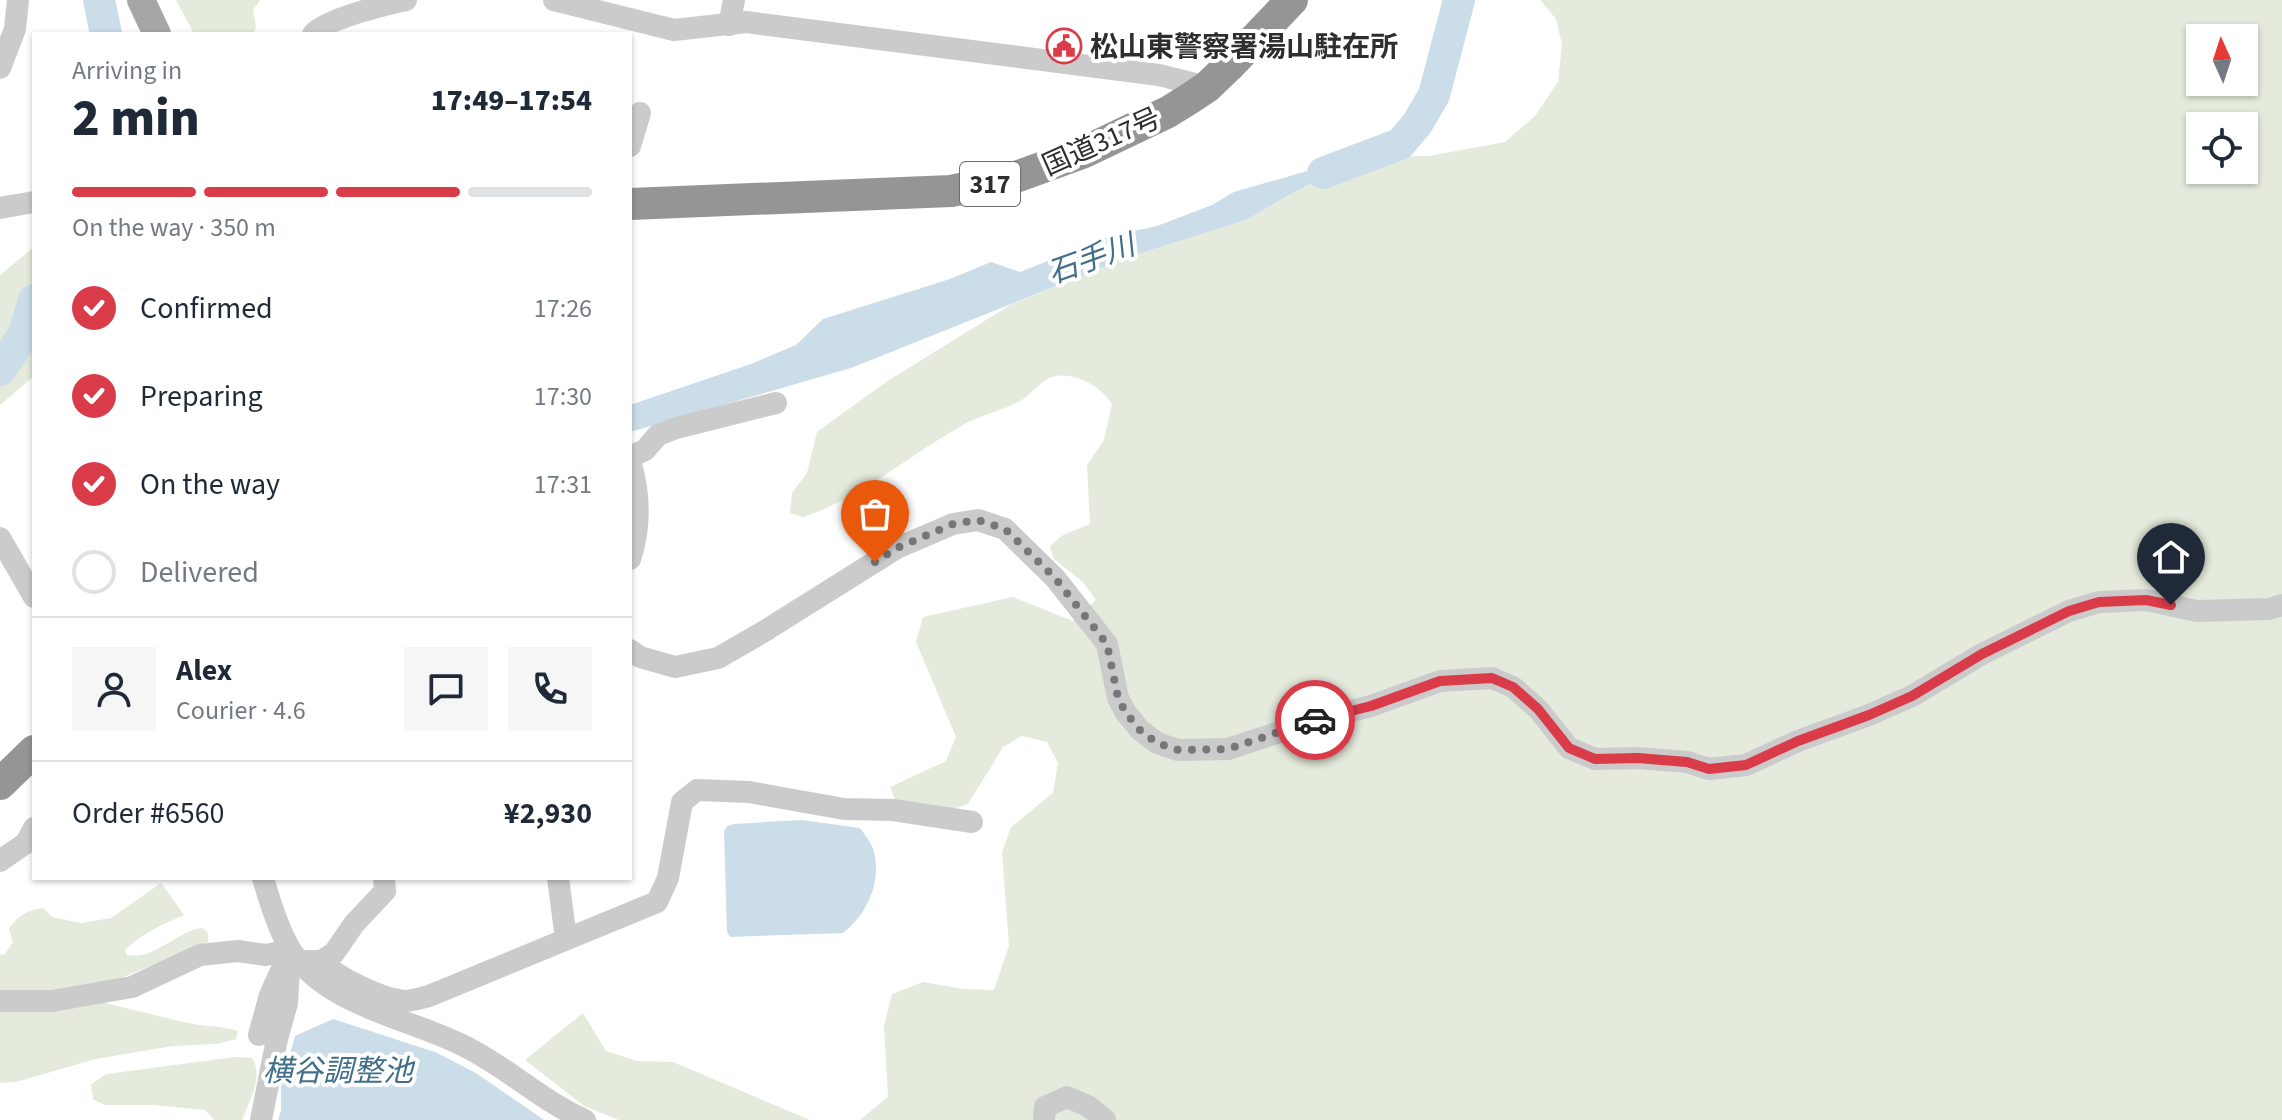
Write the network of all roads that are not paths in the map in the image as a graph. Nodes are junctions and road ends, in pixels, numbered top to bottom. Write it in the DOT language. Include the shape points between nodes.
graph roads {
  1 [pos="18,0"];
  2 [pos="141,0"];
  3 [pos="406,0"];
  4 [pos="554,0"];
  5 [pos="734,0"];
  6 [pos="1292,0"];
  7 [pos="729,25"];
  8 [pos="156,32"];
  9 [pos="315,32"];
  10 [pos="0,68"];
  11 [pos="1207,87"];
  12 [pos="640,113"];
  13 [pos="632,139"];
  14 [pos="32,202"];
  15 [pos="632,204"];
  16 [pos="6,207"];
  17 [pos="776,403"];
  18 [pos="632,458"];
  19 [pos="632,466"];
  20 [pos="0,538"];
  21 [pos="632,553"];
  22 [pos="8,573"];
  23 [pos="32,595"];
  24 [pos="2282,605"];
  25 [pos="632,651"];
  26 [pos="32,753"];
  27 [pos="0,784"];
  28 [pos="972,822"];
  29 [pos="32,832"];
  30 [pos="0,861"];
  31 [pos="264,880"];
  32 [pos="384,880"];
  33 [pos="558,880"];
  34 [pos="566,939"];
  35 [pos="304,957"];
  36 [pos="0,1001"];
  37 [pos="259,1035"];
  38 [pos="261,1120"];
  39 [pos="585,1120"];
  40 [pos="1044,1120"];
  41 [pos="1105,1120"];
  1 -- 10 [label="street" via="15,29"];
  2 -- 8 [label="main road"];
  3 -- 9 [label="street"];
  4 -- 7 [label="street" via="674,30"];
  5 -- 7 [label="street"];
  6 -- 11 [label="highway, 国道317号 / 317"];
  7 -- 11 [label="street" via="746,22 1159,75"];
  11 -- 15 [label="highway, 国道317号 / 317" via="1082,153 986,185 951,191"];
  12 -- 13 [label="street"];
  14 -- 16 [label="street"];
  17 -- 18 [label="street" via="676,428 658,435"];
  19 -- 21 [label="street" via="639,516"];
  20 -- 22 [label="street"];
  22 -- 23 [label="street"];
  24 -- 25 [label="street" via="2197,611 2146,600 2099,602 2069,611 1869,715 1746,765 1709,769 1687,762 1595,759 1569,748 1538,709 1513,687 1492,678 1440,681 1228,749 1178,750 1157,743 1126,713 1107,644 1055,578 1005,529 978,520 953,524 897,548 718,658 675,667"];
  26 -- 27 [label="highway"];
  28 -- 34 [label="street" via="844,809 749,792 697,790 682,802 668,878 657,902"];
  29 -- 30 [label="street" via="26,843"];
  31 -- 35 [label="street"];
  32 -- 35 [label="street" via="385,891 334,953"];
  33 -- 34 [label="street"];
  34 -- 35 [label="street" via="429,996 404,1001 373,992"];
  35 -- 36 [label="street" via="238,951 200,955 132,987 52,1001"];
  35 -- 37 [label="street" via="270,995"];
  35 -- 38 [label="street" via="277,1039"];
  35 -- 39 [label="street" via="311,975 335,991 467,1047"];
  40 -- 41 [label="street" via="1045,1107 1067,1097"];
}
